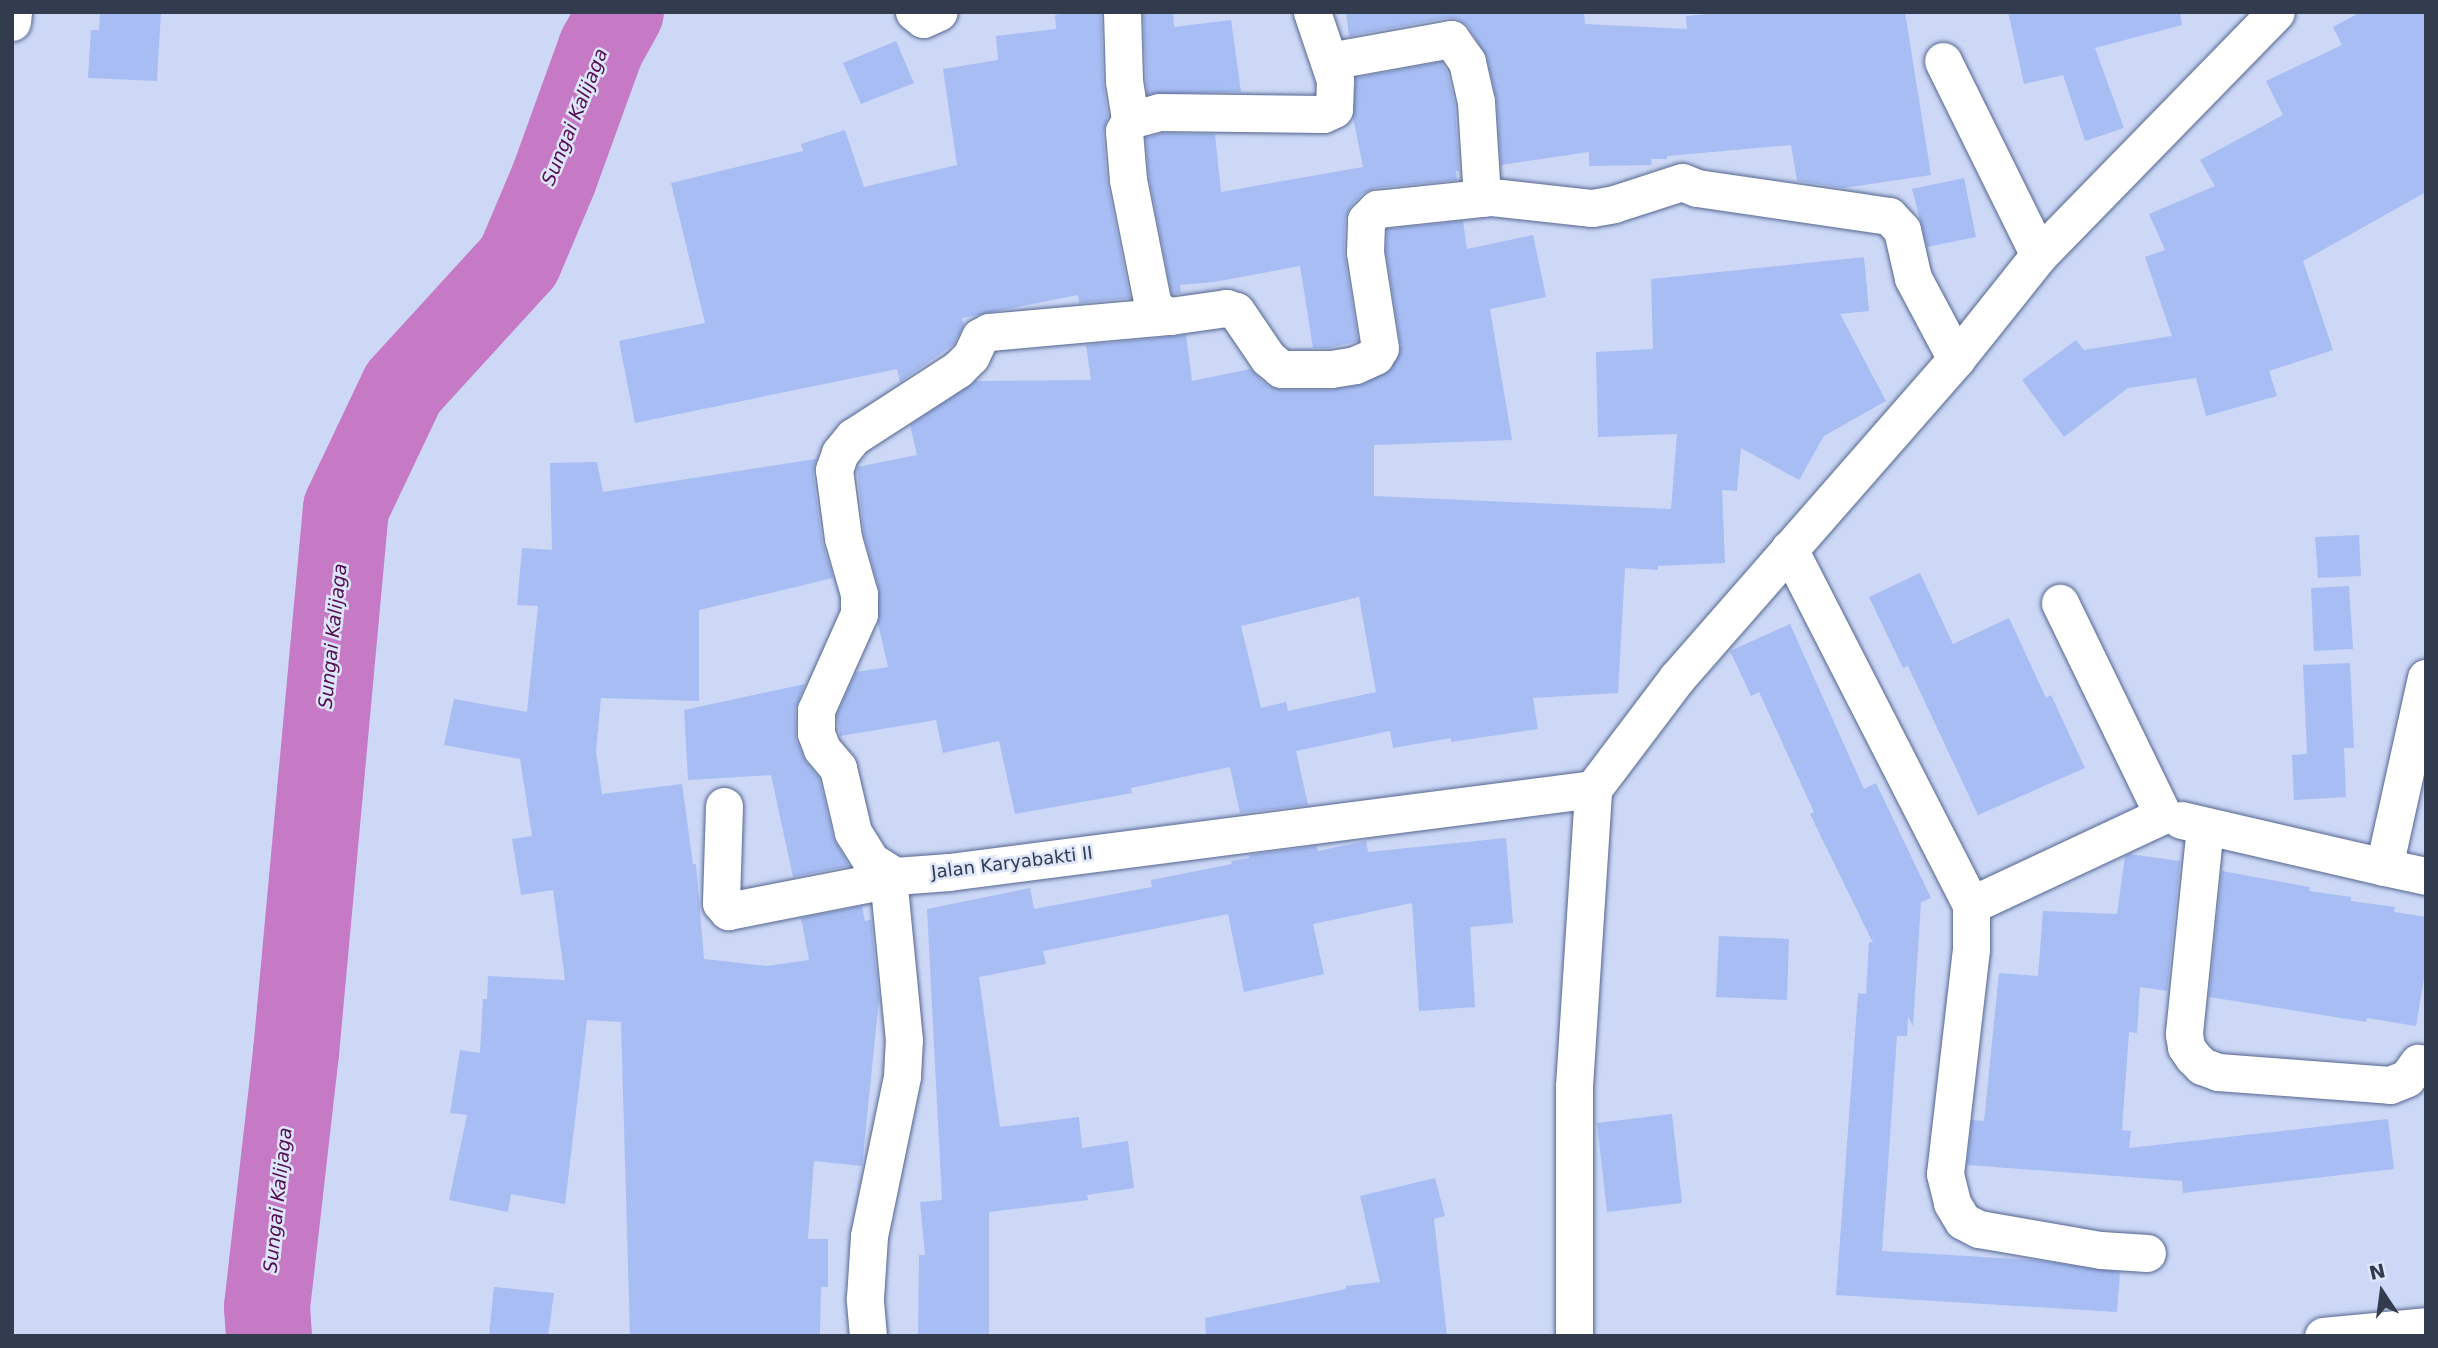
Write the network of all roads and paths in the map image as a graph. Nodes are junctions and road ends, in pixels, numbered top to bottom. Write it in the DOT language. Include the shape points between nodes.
graph roads {
  1 [pos="13,12"];
  2 [pos="914,12"];
  3 [pos="939,12"];
  4 [pos="1122,12"];
  5 [pos="1312,12"];
  6 [pos="2276,12"];
  7 [pos="12,22"];
  8 [pos="1329,61"];
  9 [pos="1943,61"];
  10 [pos="1130,120"];
  11 [pos="1482,198"];
  12 [pos="2039,255"];
  13 [pos="1170,316"];
  14 [pos="1956,359"];
  15 [pos="1789,549"];
  16 [pos="2060,603"];
  17 [pos="2426,678"];
  18 [pos="1592,789"];
  19 [pos="724,806"];
  20 [pos="2163,815"];
  21 [pos="2205,826"];
  22 [pos="2384,867"];
  23 [pos="2426,876"];
  24 [pos="893,877"];
  25 [pos="1971,905"];
  26 [pos="2418,1063"];
  27 [pos="2147,1253"];
  28 [pos="2426,1326"];
  29 [pos="868,1336"];
  30 [pos="1574,1336"];
  31 [pos="2323,1336"];
  1 -- 7 [label="street"];
  2 -- 3 [label="street" via="923,19"];
  4 -- 10 [label="street"];
  5 -- 8 [label="street"];
  6 -- 12 [label="street"];
  8 -- 10 [label="street" via="1335,80 1334,109 1323,114 1160,112"];
  8 -- 11 [label="street" via="1451,39 1467,62 1476,102"];
  9 -- 12 [label="street"];
  10 -- 13 [label="street" via="1123,142 1149,289 1158,311"];
  11 -- 13 [label="street" via="1370,213 1365,252 1380,348 1365,362 1331,369 1281,369 1236,312 1226,308"];
  11 -- 14 [label="street" via="1592,208 1682,182 1889,216 1902,230 1913,278"];
  12 -- 14 [label="street"];
  13 -- 24 [label="street" via="989,331 958,369 853,437 840,453 834,470 836,488 843,538 859,594 859,614 816,709 816,733 838,768 853,832 871,861"];
  14 -- 15 [label="street"];
  15 -- 18 [label="street" via="1677,678"];
  15 -- 25 [label="street"];
  16 -- 20 [label="street"];
  17 -- 22 [label="street"];
  18 -- 24 [label="street, Jalan Karyabakti II"];
  18 -- 30 [label="street" via="1574,1086"];
  19 -- 24 [label="street, Jalan Karyabakti II" via="721,903 729,911"];
  20 -- 21 [label="street"];
  20 -- 25 [label="street"];
  21 -- 22 [label="street"];
  21 -- 26 [label="street" via="2184,1034 2193,1057 2218,1072 2390,1085 2407,1078"];
  22 -- 23 [label="street"];
  24 -- 29 [label="street" via="889,887 904,1040 902,1076 869,1236"];
  25 -- 27 [label="street" via="1971,949 1945,1174 1952,1203 1963,1221 1979,1229 2101,1250"];
  28 -- 31 [label="street"];
}
